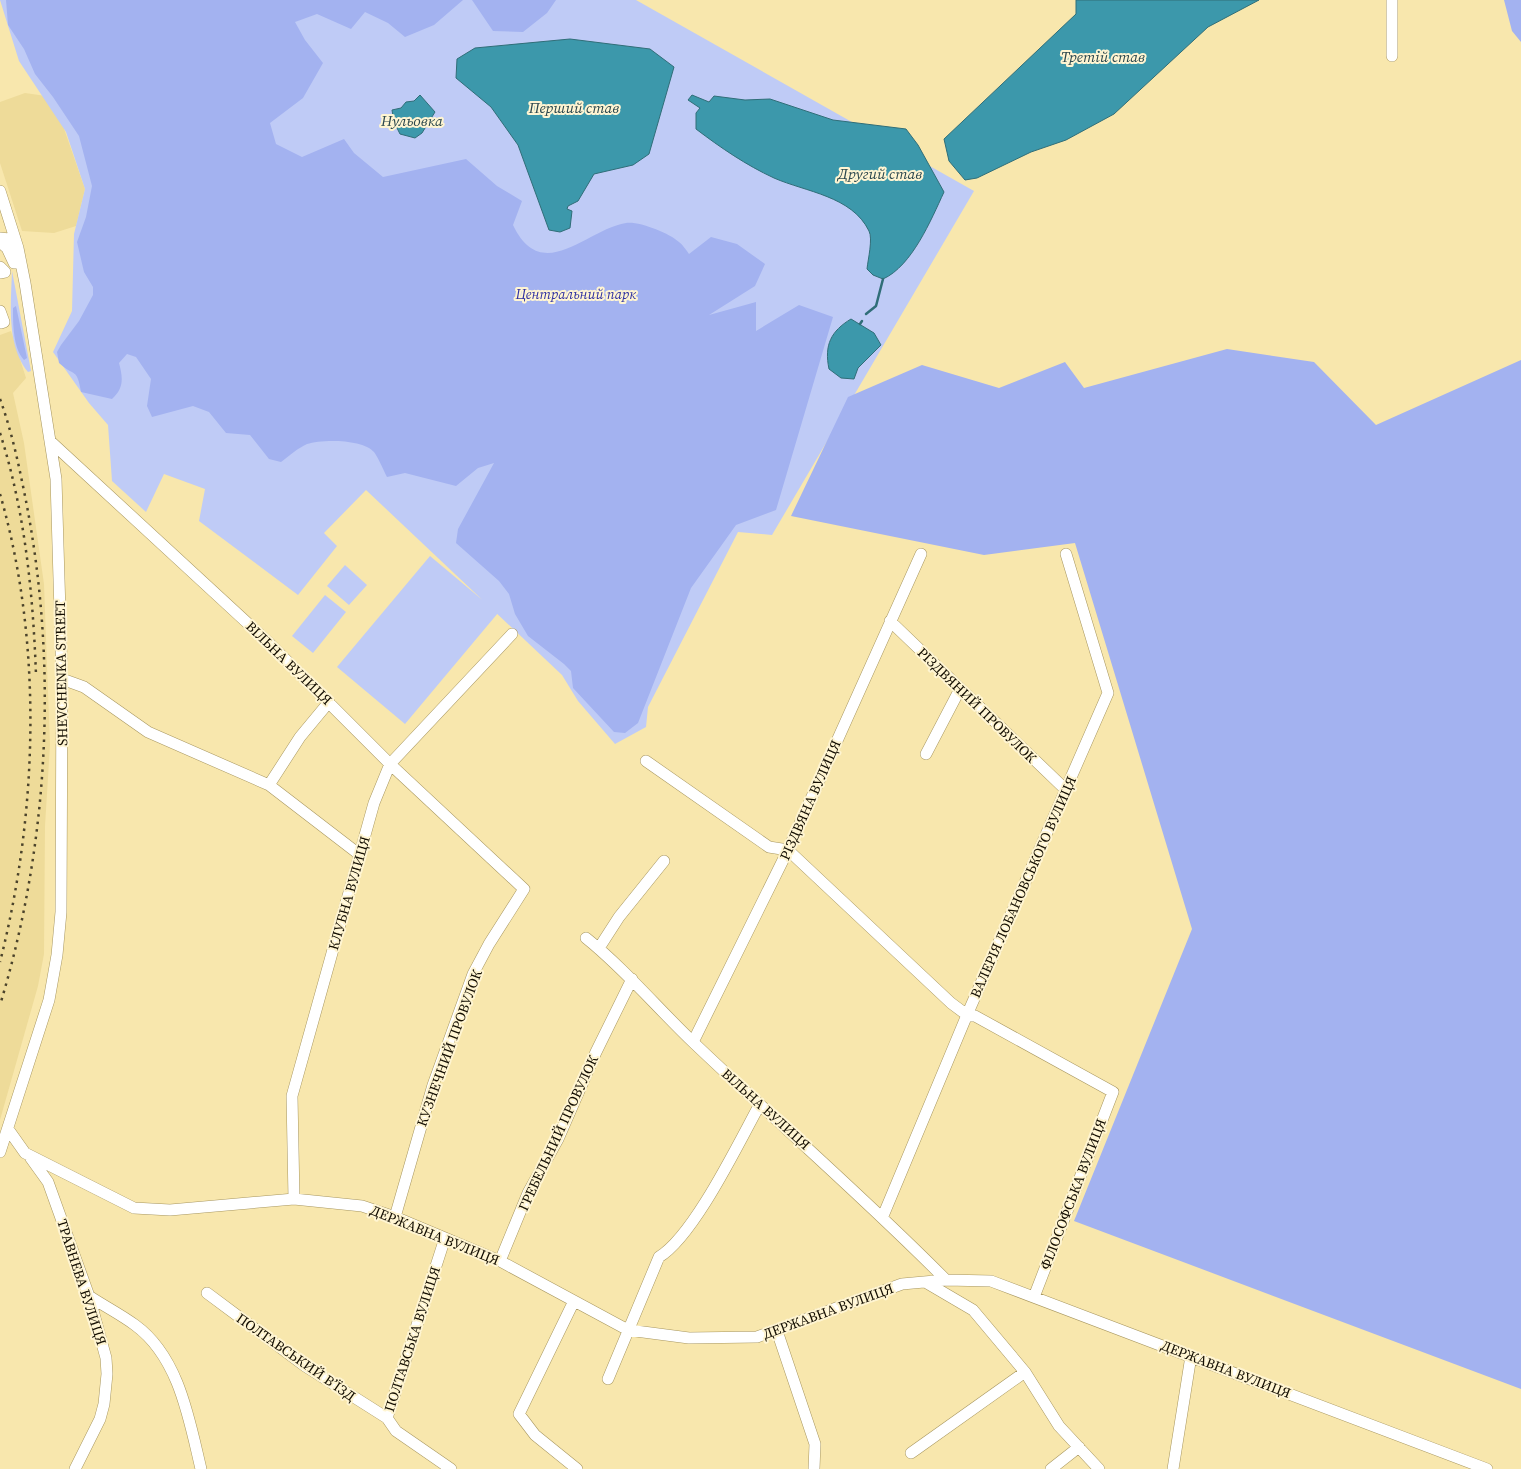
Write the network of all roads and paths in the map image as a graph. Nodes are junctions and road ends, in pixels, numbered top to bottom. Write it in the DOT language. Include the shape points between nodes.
graph roads {
  1 [pos="1392,0"];
  2 [pos="1392,56"];
  3 [pos="0,191"];
  4 [pos="0,238"];
  5 [pos="0,242"];
  6 [pos="0,267"];
  7 [pos="0,273"];
  8 [pos="0,311"];
  9 [pos="0,320"];
  10 [pos="50,441"];
  11 [pos="921,554"];
  12 [pos="1066,554"];
  13 [pos="890,621"];
  14 [pos="512,634"];
  15 [pos="62,679"];
  16 [pos="960,689"];
  17 [pos="329,702"];
  18 [pos="926,754"];
  19 [pos="646,761"];
  20 [pos="390,764"];
  21 [pos="269,786"];
  22 [pos="1065,790"];
  23 [pos="788,850"];
  24 [pos="360,855"];
  25 [pos="664,861"];
  26 [pos="524,888"];
  27 [pos="586,938"];
  28 [pos="600,948"];
  29 [pos="632,979"];
  30 [pos="966,1015"];
  31 [pos="693,1042"];
  32 [pos="760,1104"];
  33 [pos="8,1129"];
  34 [pos="0,1152"];
  35 [pos="29,1155"];
  36 [pos="294,1199"];
  37 [pos="883,1216"];
  38 [pos="395,1217"];
  39 [pos="445,1238"];
  40 [pos="500,1261"];
  41 [pos="946,1280"];
  42 [pos="927,1283"];
  43 [pos="207,1293"];
  44 [pos="89,1296"];
  45 [pos="1034,1297"];
  46 [pos="574,1301"];
  47 [pos="628,1330"];
  48 [pos="777,1331"];
  49 [pos="1192,1356"];
  50 [pos="1025,1372"];
  51 [pos="608,1379"];
  52 [pos="386,1418"];
  53 [pos="1079,1447"];
  54 [pos="911,1453"];
  55 [pos="74,1469"];
  56 [pos="201,1469"];
  57 [pos="451,1469"];
  58 [pos="577,1469"];
  59 [pos="814,1469"];
  60 [pos="1051,1469"];
  61 [pos="1099,1469"];
  62 [pos="1174,1469"];
  63 [pos="1487,1469"];
  1 -- 2 [label="street"];
  3 -- 10 [label="street, SHEVCHENKA STREET" via="25,283"];
  4 -- 5 [label="street" via="9,239 16,263 8,248"];
  6 -- 7 [label="street" via="5,272"];
  8 -- 9 [label="street" via="4,322"];
  10 -- 15 [label="street, SHEVCHENKA STREET" via="56,479"];
  10 -- 17 [label="street, ВІЛЬНА ВУЛИЦЯ"];
  11 -- 13 [label="street, РІЗДВЯНА ВУЛИЦЯ"];
  12 -- 22 [label="street, ВАЛЕРІЯ ЛОБАНОВСЬКОГО ВУЛИЦЯ" via="1108,693"];
  13 -- 16 [label="street, РІЗДВЯНИЙ ПРОВУЛОК"];
  13 -- 23 [label="street, РІЗДВЯНА ВУЛИЦЯ"];
  14 -- 20 [label="street, КЛУБНА ВУЛИЦЯ"];
  15 -- 21 [label="street" via="84,687 148,732"];
  15 -- 33 [label="street, SHEVCHENKA STREET" via="61,912 57,955 49,1000"];
  16 -- 18 [label="street"];
  16 -- 22 [label="street, РІЗДВЯНИЙ ПРОВУЛОК"];
  17 -- 20 [label="street, ВІЛЬНА ВУЛИЦЯ"];
  17 -- 21 [label="street" via="300,737"];
  19 -- 23 [label="street" via="769,847"];
  20 -- 24 [label="street, КЛУБНА ВУЛИЦЯ" via="374,803"];
  20 -- 26 [label="street, ВІЛЬНА ВУЛИЦЯ"];
  21 -- 24 [label="street"];
  22 -- 30 [label="street, ВАЛЕРІЯ ЛОБАНОВСЬКОГО ВУЛИЦЯ"];
  23 -- 30 [label="street"];
  23 -- 31 [label="street, РІЗДВЯНА ВУЛИЦЯ"];
  24 -- 36 [label="street, КЛУБНА ВУЛИЦЯ" via="292,1096"];
  25 -- 28 [label="street" via="619,917"];
  26 -- 38 [label="street, КУЗНЕЧНИЙ ПРОВУЛОК" via="473,974 433,1085"];
  27 -- 28 [label="street, ВІЛЬНА ВУЛИЦЯ"];
  28 -- 29 [label="street, ВІЛЬНА ВУЛИЦЯ"];
  29 -- 31 [label="street, ВІЛЬНА ВУЛИЦЯ"];
  29 -- 40 [label="street, ГРЕБЕЛЬНИЙ ПРОВУЛОК" via="558,1139 528,1192"];
  30 -- 37 [label="street, ВАЛЕРІЯ ЛОБАНОВСЬКОГО ВУЛИЦЯ"];
  30 -- 45 [label="street, ФІЛОСОФСЬКА ВУЛИЦЯ" via="975,1016 1113,1092"];
  31 -- 32 [label="street, ВІЛЬНА ВУЛИЦЯ"];
  32 -- 37 [label="street, ВІЛЬНА ВУЛИЦЯ"];
  32 -- 47 [label="street" via="697,1215 670,1250 659,1257"];
  33 -- 34 [label="street, SHEVCHENKA STREET"];
  33 -- 35 [label="street, ДЕРЖАВНА ВУЛИЦЯ" via="24,1153"];
  35 -- 36 [label="street, ДЕРЖАВНА ВУЛИЦЯ" via="134,1208 170,1210"];
  35 -- 44 [label="street, ТРАВНЕВА ВУЛИЦЯ" via="48,1182"];
  36 -- 38 [label="street, ДЕРЖАВНА ВУЛИЦЯ" via="362,1206"];
  37 -- 41 [label="street, ВІЛЬНА ВУЛИЦЯ"];
  38 -- 39 [label="street, ДЕРЖАВНА ВУЛИЦЯ"];
  39 -- 40 [label="street, ДЕРЖАВНА ВУЛИЦЯ"];
  39 -- 52 [label="street, ПОЛТАВСЬКА ВУЛИЦЯ"];
  40 -- 46 [label="street, ДЕРЖАВНА ВУЛИЦЯ"];
  41 -- 42 [label="street, ДЕРЖАВНА ВУЛИЦЯ"];
  41 -- 45 [label="street, ДЕРЖАВНА ВУЛИЦЯ" via="991,1281"];
  42 -- 48 [label="street, ДЕРЖАВНА ВУЛИЦЯ" via="902,1284"];
  42 -- 50 [label="street" via="974,1310"];
  43 -- 52 [label="street, ПОЛТАВСЬКИЙ В’ЇЗД" via="305,1366"];
  44 -- 55 [label="street, ТРАВНЕВА ВУЛИЦЯ" via="106,1358 107,1389 100,1419"];
  44 -- 56 [label="street" via="136,1325 163,1356 184,1402"];
  45 -- 49 [label="street, ДЕРЖАВНА ВУЛИЦЯ"];
  46 -- 47 [label="street, ДЕРЖАВНА ВУЛИЦЯ"];
  46 -- 58 [label="street" via="518,1414 535,1435"];
  47 -- 48 [label="street, ДЕРЖАВНА ВУЛИЦЯ" via="689,1338 757,1336"];
  47 -- 51 [label="street"];
  48 -- 59 [label="street" via="814,1444"];
  49 -- 62 [label="street"];
  49 -- 63 [label="street, ДЕРЖАВНА ВУЛИЦЯ"];
  50 -- 53 [label="street" via="1059,1426"];
  50 -- 54 [label="street"];
  52 -- 57 [label="street, ПОЛТАВСЬКА ВУЛИЦЯ" via="396,1431"];
  53 -- 60 [label="street"];
  53 -- 61 [label="street"];
}
